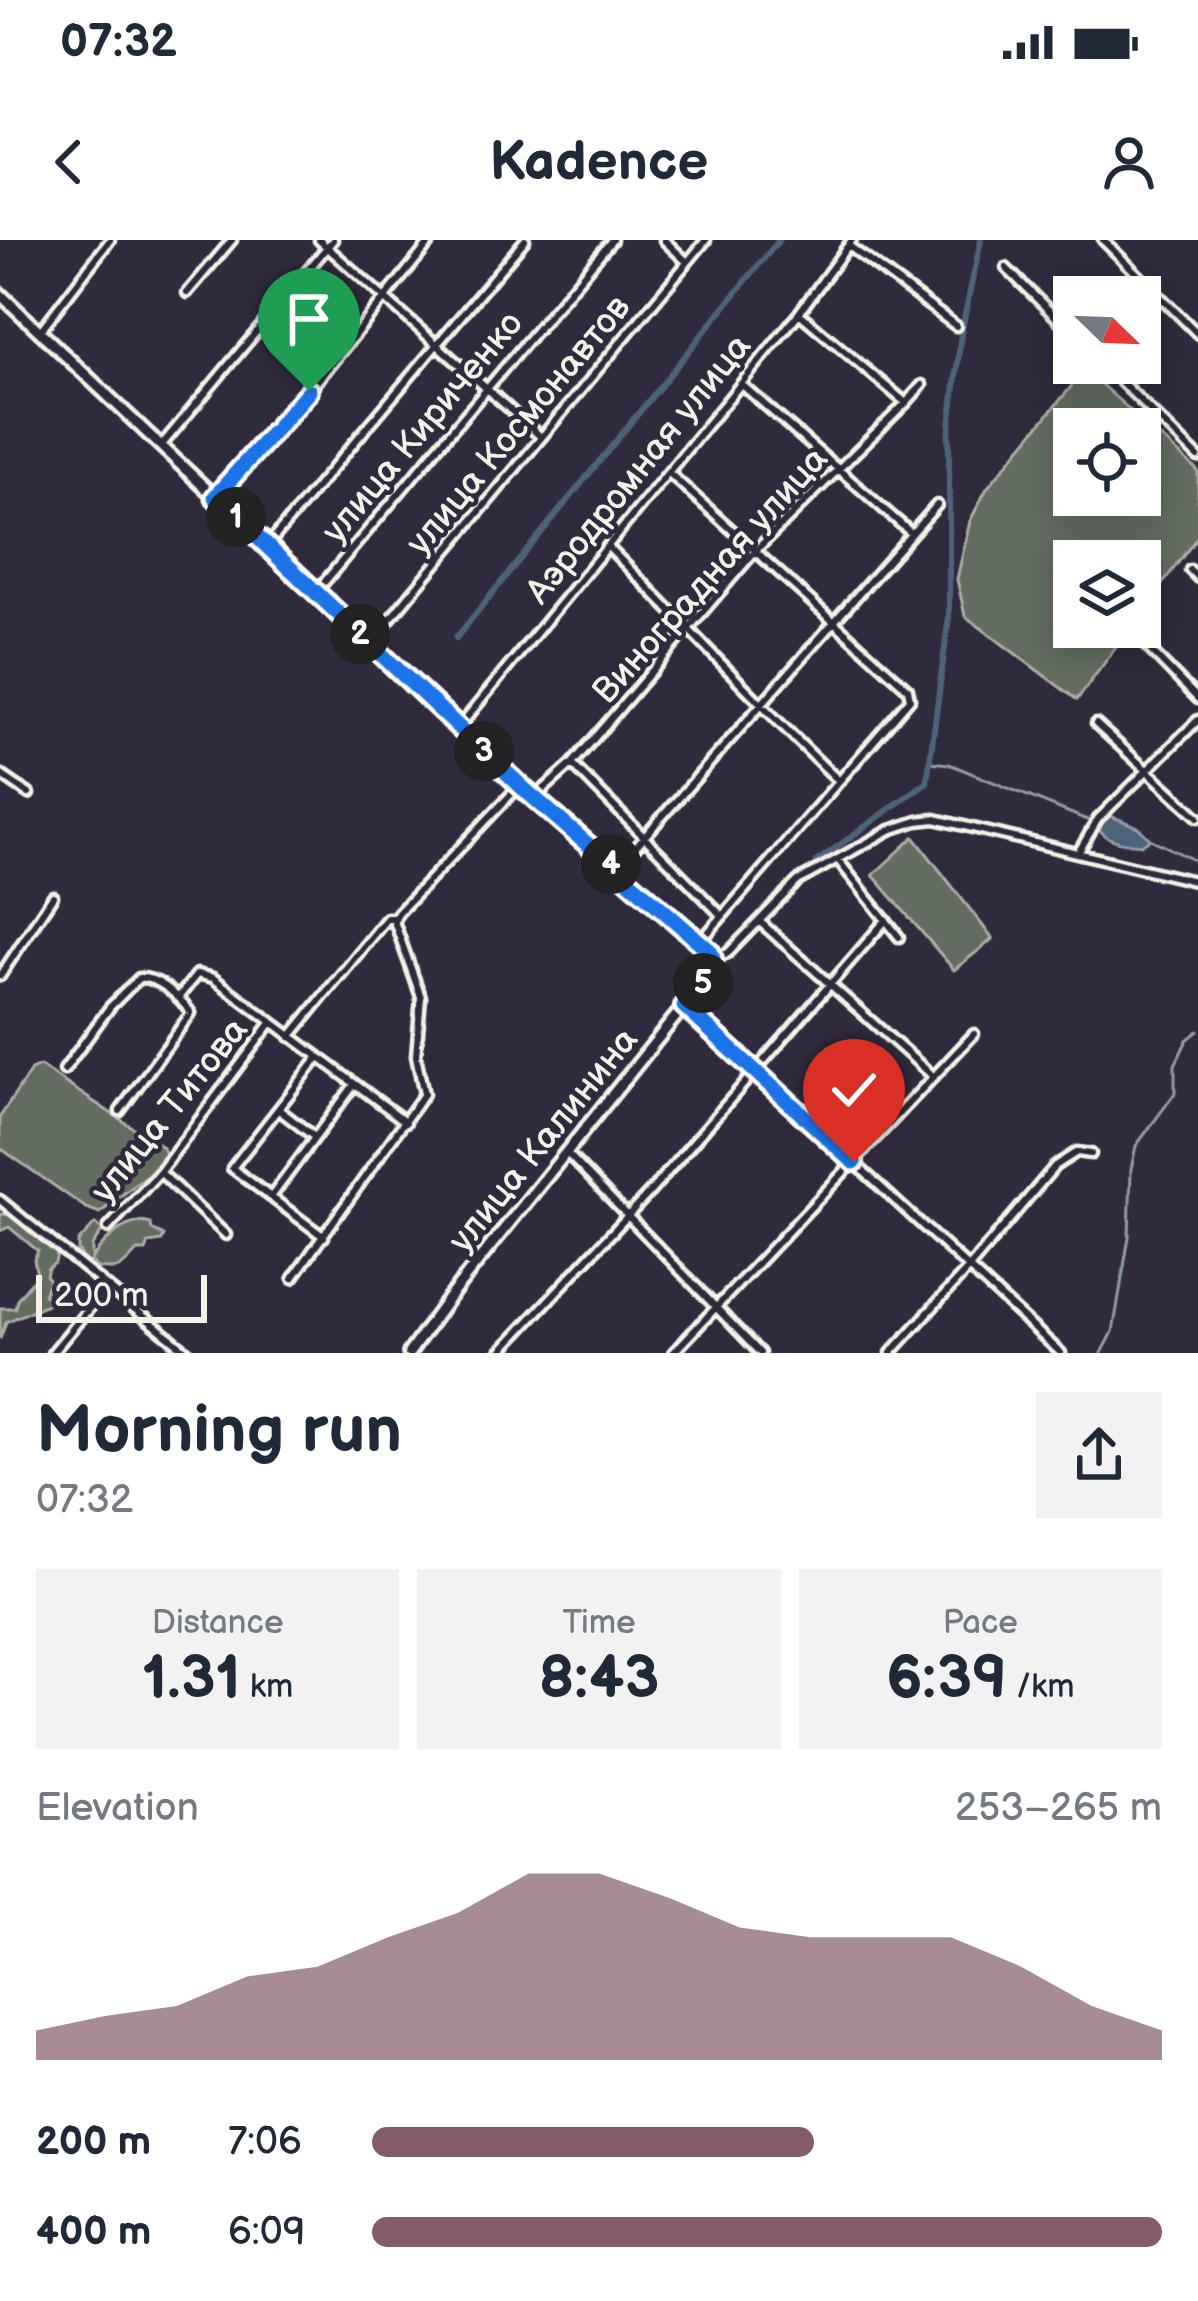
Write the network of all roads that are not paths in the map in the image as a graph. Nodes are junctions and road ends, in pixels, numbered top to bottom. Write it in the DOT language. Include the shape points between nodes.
graph roads {
  1 [pos="110,240"];
  2 [pos="232,240"];
  3 [pos="319,240"];
  4 [pos="432,240"];
  5 [pos="525,240"];
  6 [pos="612,240"];
  7 [pos="664,240"];
  8 [pos="706,240"];
  9 [pos="1103,240"];
  10 [pos="850,242"];
  11 [pos="330,243"];
  12 [pos="687,262"];
  13 [pos="1006,268"];
  14 [pos="0,293"];
  15 [pos="187,293"];
  16 [pos="384,298"];
  17 [pos="799,313"];
  18 [pos="1053,314"];
  19 [pos="956,326"];
  20 [pos="40,331"];
  21 [pos="1198,334"];
  22 [pos="436,344"];
  23 [pos="741,384"];
  24 [pos="1123,384"];
  25 [pos="922,385"];
  26 [pos="488,389"];
  27 [pos="906,404"];
  28 [pos="542,437"];
  29 [pos="161,446"];
  30 [pos="1198,457"];
  31 [pos="838,471"];
  32 [pos="669,473"];
  33 [pos="215,497"];
  34 [pos="937,505"];
  35 [pos="911,533"];
  36 [pos="267,546"];
  37 [pos="608,547"];
  38 [pos="755,551"];
  39 [pos="1190,570"];
  40 [pos="1198,578"];
  41 [pos="316,592"];
  42 [pos="834,620"];
  43 [pos="691,629"];
  44 [pos="370,643"];
  45 [pos="1148,648"];
  46 [pos="1198,699"];
  47 [pos="759,706"];
  48 [pos="1198,720"];
  49 [pos="1096,724"];
  50 [pos="459,727"];
  51 [pos="572,764"];
  52 [pos="1145,771"];
  53 [pos="0,774"];
  54 [pos="838,780"];
  55 [pos="520,785"];
  56 [pos="29,794"];
  57 [pos="534,798"];
  58 [pos="1198,817"];
  59 [pos="646,836"];
  60 [pos="1078,854"];
  61 [pos="837,860"];
  62 [pos="616,869"];
  63 [pos="1198,882"];
  64 [pos="52,896"];
  65 [pos="397,915"];
  66 [pos="722,915"];
  67 [pos="886,920"];
  68 [pos="760,922"];
  69 [pos="899,937"];
  70 [pos="700,942"];
  71 [pos="715,958"];
  72 [pos="0,976"];
  73 [pos="831,985"];
  74 [pos="178,998"];
  75 [pos="684,1006"];
  76 [pos="272,1023"];
  77 [pos="974,1034"];
  78 [pos="290,1037"];
  79 [pos="318,1058"];
  80 [pos="64,1070"];
  81 [pos="757,1071"];
  82 [pos="934,1077"];
  83 [pos="354,1084"];
  84 [pos="278,1108"];
  85 [pos="120,1111"];
  86 [pos="406,1122"];
  87 [pos="314,1137"];
  88 [pos="567,1153"];
  89 [pos="1091,1154"];
  90 [pos="854,1162"];
  91 [pos="160,1172"];
  92 [pos="271,1197"];
  93 [pos="0,1200"];
  94 [pos="629,1215"];
  95 [pos="108,1228"];
  96 [pos="226,1235"];
  97 [pos="324,1237"];
  98 [pos="968,1269"];
  99 [pos="293,1278"];
  100 [pos="108,1286"];
  101 [pos="715,1309"];
  102 [pos="52,1353"];
  103 [pos="189,1353"];
  104 [pos="409,1353"];
  105 [pos="499,1353"];
  106 [pos="673,1353"];
  107 [pos="760,1353"];
  108 [pos="891,1353"];
  109 [pos="1061,1353"];
  1 -- 20 [label="street"];
  2 -- 15 [label="street"];
  3 -- 11 [label="street"];
  4 -- 16 [label="street"];
  5 -- 22 [label="street"];
  6 -- 26 [label="street, улица Кириченко"];
  7 -- 12 [label="street"];
  8 -- 12 [label="street, улица Космонавтов"];
  9 -- 21 [label="street"];
  10 -- 17 [label="street, Аэродромная улица"];
  10 -- 19 [label="street"];
  11 -- 16 [label="street"];
  11 -- 29 [label="street"];
  12 -- 28 [label="street, улица Космонавтов"];
  13 -- 18 [label="street"];
  14 -- 20 [label="street"];
  16 -- 22 [label="street"];
  16 -- 33 [label="street"];
  17 -- 23 [label="street, Аэродромная улица"];
  17 -- 27 [label="street"];
  20 -- 29 [label="street"];
  22 -- 26 [label="street"];
  22 -- 36 [label="street"];
  23 -- 31 [label="street"];
  23 -- 32 [label="street, Аэродромная улица"];
  24 -- 30 [label="street"];
  25 -- 27 [label="street, Виноградная улица"];
  26 -- 28 [label="street"];
  26 -- 41 [label="street, улица Кириченко"];
  27 -- 31 [label="street, Виноградная улица"];
  28 -- 44 [label="street, улица Космонавтов"];
  29 -- 33 [label="street"];
  31 -- 35 [label="street"];
  31 -- 38 [label="street, Виноградная улица"];
  32 -- 37 [label="street, Аэродромная улица"];
  32 -- 38 [label="street"];
  33 -- 36 [label="street"];
  34 -- 35 [label="street"];
  35 -- 42 [label="street"];
  36 -- 41 [label="street"];
  37 -- 43 [label="street"];
  37 -- 50 [label="street, Аэродромная улица"];
  38 -- 42 [label="street"];
  38 -- 43 [label="street, Виноградная улица"];
  39 -- 40 [label="street"];
  41 -- 44 [label="street"];
  42 -- 47 [label="street"];
  42 -- 54 [label="street" via="908,688 910,699"];
  43 -- 47 [label="street"];
  43 -- 51 [label="street, Виноградная улица"];
  44 -- 50 [label="street"];
  45 -- 46 [label="street"];
  47 -- 54 [label="street"];
  47 -- 59 [label="street"];
  48 -- 52 [label="street"];
  49 -- 52 [label="street"];
  50 -- 55 [label="street"];
  51 -- 57 [label="street, Виноградная улица"];
  51 -- 59 [label="street"];
  52 -- 58 [label="street"];
  52 -- 60 [label="street" via="1098,819"];
  53 -- 56 [label="street"];
  54 -- 66 [label="street"];
  55 -- 57 [label="street"];
  55 -- 65 [label="street"];
  57 -- 62 [label="street"];
  59 -- 62 [label="street"];
  59 -- 66 [label="street"];
  60 -- 61 [label="street" via="935,819 890,830"];
  60 -- 63 [label="street"];
  61 -- 67 [label="street"];
  61 -- 68 [label="street" via="798,881"];
  62 -- 70 [label="street"];
  64 -- 72 [label="street"];
  65 -- 78 [label="street"];
  65 -- 86 [label="street" via="421,997 416,1056 424,1094"];
  66 -- 70 [label="street"];
  67 -- 69 [label="street"];
  67 -- 73 [label="street"];
  68 -- 71 [label="street"];
  68 -- 73 [label="street"];
  70 -- 71 [label="street"];
  71 -- 75 [label="street, улица Калинина"];
  73 -- 81 [label="street"];
  73 -- 82 [label="street"];
  74 -- 76 [label="street, улица Титова" via="197,974 213,978"];
  74 -- 80 [label="street" via="139,978"];
  74 -- 85 [label="street" via="191,1013"];
  75 -- 81 [label="street"];
  75 -- 88 [label="street, улица Калинина"];
  76 -- 78 [label="street, улица Титова"];
  76 -- 91 [label="street, улица Титова"];
  77 -- 82 [label="street"];
  78 -- 79 [label="street, улица Титова"];
  79 -- 83 [label="street, улица Титова"];
  79 -- 84 [label="street"];
  81 -- 90 [label="street"];
  81 -- 94 [label="street"];
  82 -- 90 [label="street"];
  83 -- 86 [label="street, улица Титова"];
  83 -- 87 [label="street"];
  84 -- 87 [label="street"];
  84 -- 92 [label="street" via="232,1168"];
  86 -- 97 [label="street"];
  87 -- 92 [label="street"];
  88 -- 94 [label="street"];
  88 -- 104 [label="street, улица Калинина"];
  89 -- 98 [label="street" via="1077,1152 1055,1166"];
  90 -- 98 [label="street"];
  90 -- 101 [label="street"];
  91 -- 95 [label="street, улица Титова"];
  91 -- 96 [label="street"];
  92 -- 97 [label="street"];
  93 -- 100 [label="street"];
  94 -- 101 [label="street"];
  94 -- 105 [label="street"];
  97 -- 99 [label="street"];
  98 -- 108 [label="street"];
  98 -- 109 [label="street"];
  100 -- 102 [label="street"];
  100 -- 103 [label="street"];
  101 -- 106 [label="street"];
  101 -- 107 [label="street"];
}
